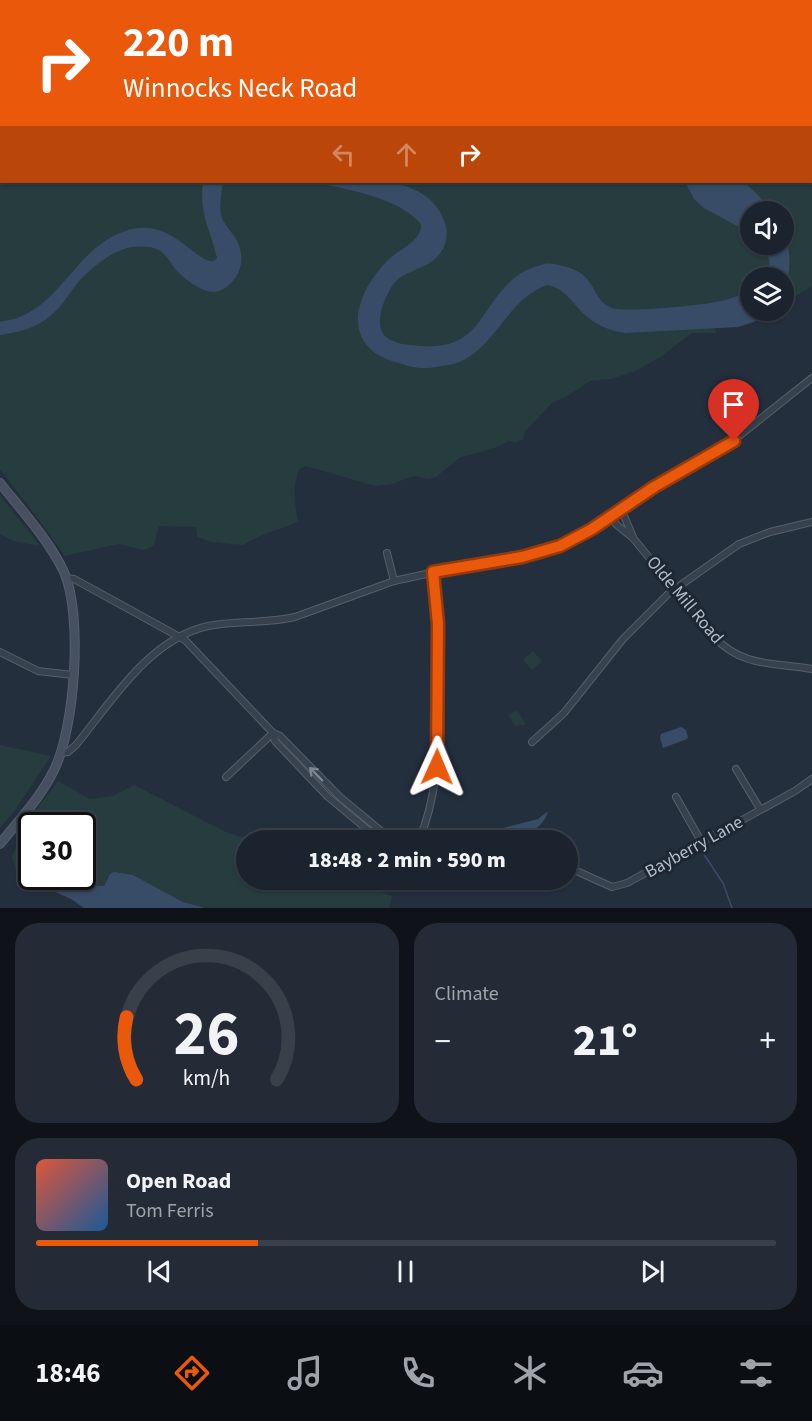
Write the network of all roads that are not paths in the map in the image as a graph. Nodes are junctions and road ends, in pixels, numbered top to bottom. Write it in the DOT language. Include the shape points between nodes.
graph roads {
  1 [pos="812,378"];
  2 [pos="0,483"];
  3 [pos="620,510"];
  4 [pos="610,517"];
  5 [pos="812,522"];
  6 [pos="633,538"];
  7 [pos="387,553"];
  8 [pos="433,572"];
  9 [pos="66,579"];
  10 [pos="394,581"];
  11 [pos="674,589"];
  12 [pos="179,635"];
  13 [pos="0,652"];
  14 [pos="812,669"];
  15 [pos="73,675"];
  16 [pos="273,733"];
  17 [pos="532,742"];
  18 [pos="61,753"];
  19 [pos="736,769"];
  20 [pos="226,777"];
  21 [pos="812,779"];
  22 [pos="676,797"];
  23 [pos="760,809"];
  24 [pos="368,830"];
  25 [pos="380,830"];
  26 [pos="422,830"];
  27 [pos="702,843"];
  28 [pos="0,844"];
  29 [pos="578,871"];
  1 -- 3 [label="street" via="729,444"];
  2 -- 9 [label="main road" via="45,542"];
  3 -- 4 [label="street"];
  3 -- 6 [label="street, Olde Mill Road"];
  4 -- 6 [label="street, Olde Mill Road"];
  4 -- 8 [label="street" via="548,550"];
  5 -- 11 [label="street" via="739,544"];
  6 -- 11 [label="street, Olde Mill Road"];
  7 -- 10 [label="street"];
  8 -- 10 [label="street"];
  8 -- 26 [label="street" via="438,624 437,767 433,798"];
  9 -- 12 [label="street" via="79,582"];
  9 -- 15 [label="main road" via="73,613"];
  10 -- 12 [label="street" via="302,616 212,626"];
  11 -- 14 [label="street, Olde Mill Road" via="732,653 755,662"];
  11 -- 17 [label="street" via="623,639 564,713"];
  12 -- 16 [label="street"];
  12 -- 18 [label="street" via="142,665 76,745"];
  13 -- 15 [label="street" via="34,670"];
  15 -- 18 [label="main road"];
  16 -- 20 [label="street"];
  16 -- 24 [label="street" via="275,741 314,784"];
  25 -- 16 [label="street, one-way"];
  18 -- 28 [label="main road" via="38,795"];
  19 -- 23 [label="street"];
  21 -- 23 [label="street, Bayberry Lane"];
  22 -- 27 [label="street"];
  23 -- 27 [label="street, Bayberry Lane"];
  27 -- 29 [label="street, Bayberry Lane" via="616,887"];
}
